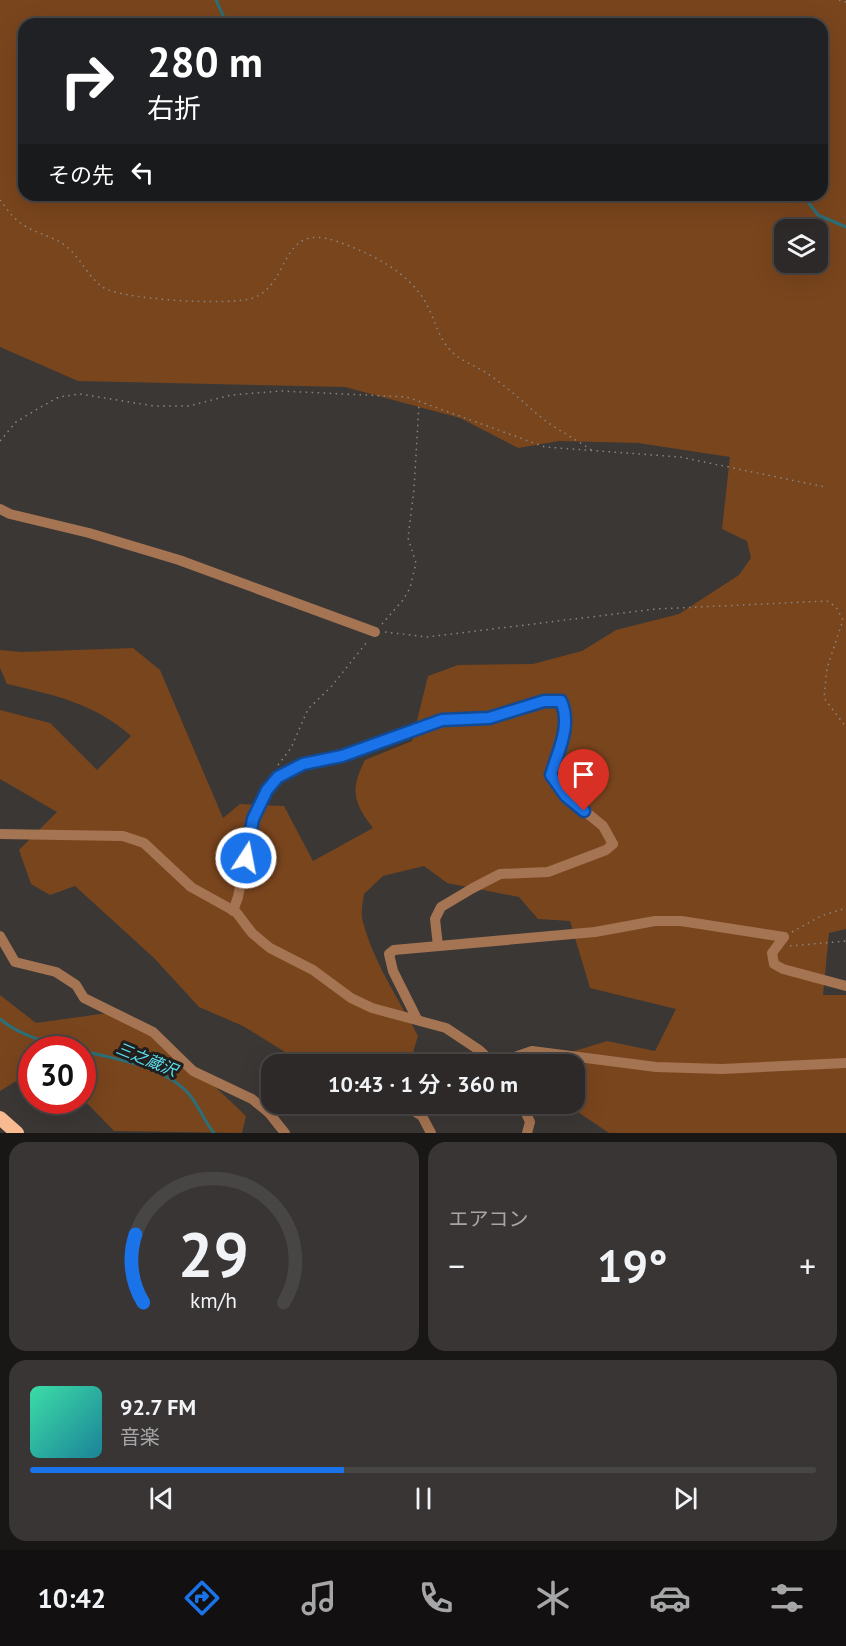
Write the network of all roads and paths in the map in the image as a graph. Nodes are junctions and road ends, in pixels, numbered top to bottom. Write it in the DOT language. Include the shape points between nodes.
graph roads {
  1 [pos="839,0"];
  2 [pos="846,2"];
  3 [pos="0,200"];
  4 [pos="419,403"];
  5 [pos="0,441"];
  6 [pos="594,452"];
  7 [pos="825,487"];
  8 [pos="0,509"];
  9 [pos="375,632"];
  10 [pos="846,727"];
  11 [pos="271,785"];
  12 [pos="0,834"];
  13 [pos="846,908"];
  14 [pos="233,911"];
  15 [pos="0,936"];
  16 [pos="784,937"];
  17 [pos="846,941"];
  18 [pos="438,946"];
  19 [pos="774,948"];
  20 [pos="846,986"];
  21 [pos="417,1019"];
  22 [pos="483,1054"];
  23 [pos="523,1054"];
  24 [pos="557,1054"];
  25 [pos="585,1057"];
  26 [pos="846,1064"];
  27 [pos="261,1106"];
  28 [pos="270,1114"];
  29 [pos="419,1114"];
  30 [pos="526,1114"];
  31 [pos="0,1118"];
  32 [pos="16,1133"];
  33 [pos="285,1133"];
  34 [pos="431,1133"];
  35 [pos="527,1133"];
  1 -- 2 [label="path"];
  3 -- 6 [label="path" via="25,226 78,255 101,286 130,296 205,301 252,299 266,291 291,249 305,239 320,237 339,242 416,285 452,352 489,374 548,422"];
  4 -- 5 [label="path" via="406,397 281,391 231,395 189,406 154,406 80,394 59,397 39,408 16,422"];
  4 -- 6 [label="path" via="545,447"];
  4 -- 9 [label="path" via="408,538 416,563 403,600"];
  6 -- 7 [label="path" via="680,458"];
  8 -- 9 [label="street" via="179,560"];
  9 -- 10 [label="path" via="427,637 656,609 827,601 836,607 843,620 827,668 824,698"];
  9 -- 11 [label="path" via="308,709 291,748 272,772"];
  11 -- 14 [label="street" via="253,819"];
  11 -- 18 [label="street" via="303,764 352,753 442,720 489,718 544,701 561,701 566,712 565,728 551,775 566,796 603,826 613,844 555,870 500,874 473,888 441,907 435,920"];
  12 -- 14 [label="street" via="123,836 144,843 191,887"];
  13 -- 16 [label="path" via="821,916"];
  14 -- 21 [label="street" via="270,948 313,970 351,998 372,1008"];
  15 -- 27 [label="street" via="15,962 56,972 76,985 84,998 153,1032 193,1071"];
  16 -- 18 [label="street" via="681,921 655,921 595,932"];
  16 -- 19 [label="street"];
  17 -- 19 [label="path"];
  18 -- 21 [label="street" via="394,950 389,954 393,971"];
  19 -- 20 [label="street" via="774,964 783,969"];
  21 -- 22 [label="street" via="446,1028"];
  23 -- 24 [label="street"];
  25 -- 26 [label="street" via="722,1069"];
  28 -- 33 [label="street"];
  29 -- 34 [label="street"];
  30 -- 35 [label="street" via="530,1122"];
  31 -- 32 [label="main road"];
}
